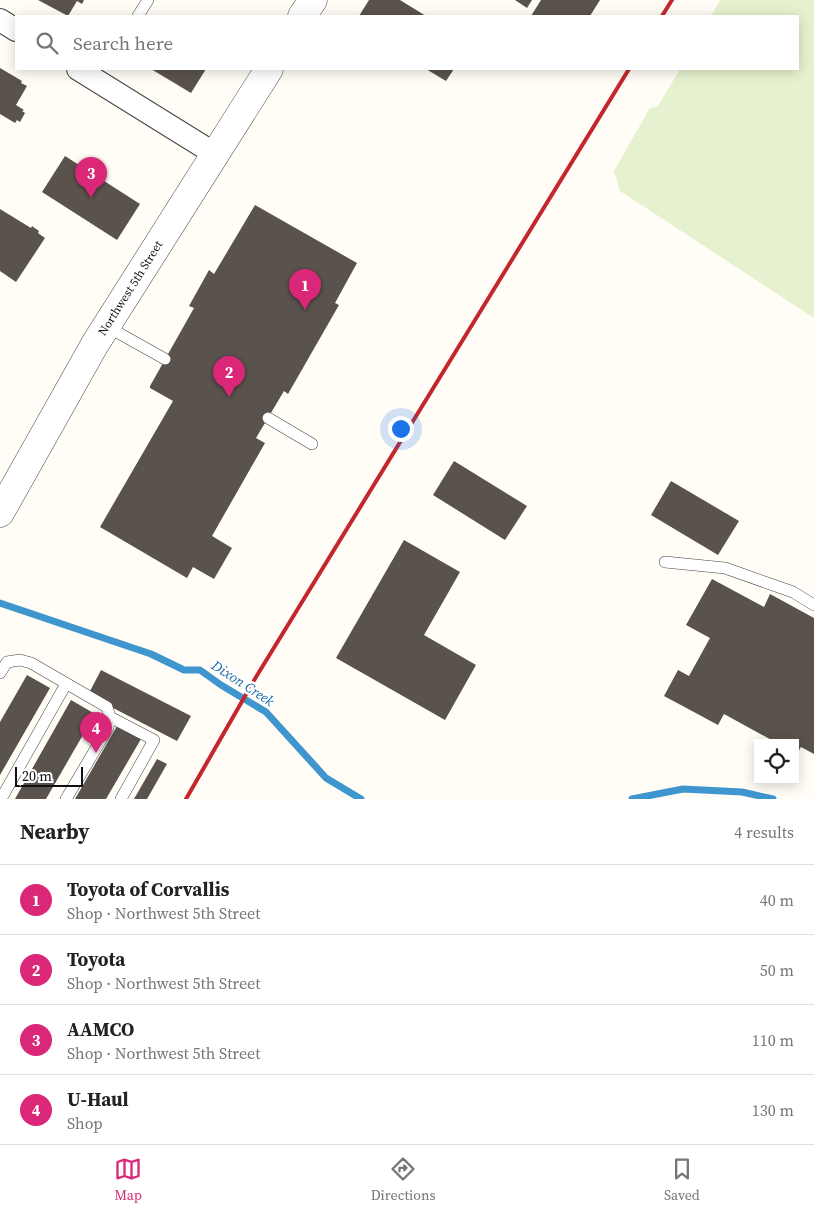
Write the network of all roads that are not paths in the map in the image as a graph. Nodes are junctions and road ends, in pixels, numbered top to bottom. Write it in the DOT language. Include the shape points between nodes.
graph roads {
  1 [pos="148,0"];
  2 [pos="313,0"];
  3 [pos="139,15"];
  4 [pos="303,15"];
  5 [pos="0,20"];
  6 [pos="15,29"];
  7 [pos="82,70"];
  8 [pos="268,70"];
  9 [pos="101,75"];
  10 [pos="215,154"];
  11 [pos="106,326"];
  12 [pos="165,359"];
  13 [pos="268,418"];
  14 [pos="312,444"];
  15 [pos="0,513"];
  16 [pos="665,562"];
  17 [pos="814,605"];
  18 [pos="0,673"];
  19 [pos="66,684"];
  20 [pos="110,717"];
  21 [pos="1,799"];
  22 [pos="66,799"];
  23 [pos="121,799"];
  1 -- 3 [label="lane"];
  2 -- 4 [label="street"];
  5 -- 6 [label="street"];
  7 -- 9 [label="street"];
  8 -- 10 [label="street, Northwest 5th Street"];
  9 -- 10 [label="street"];
  10 -- 11 [label="street, Northwest 5th Street"];
  11 -- 12 [label="lane"];
  11 -- 15 [label="street, Northwest 5th Street"];
  13 -- 14 [label="lane"];
  16 -- 17 [label="lane" via="725,568 793,592"];
  18 -- 19 [label="lane" via="7,662 20,660"];
  19 -- 20 [label="lane" via="107,707"];
  19 -- 21 [label="lane"];
  20 -- 22 [label="lane" via="108,728"];
  20 -- 23 [label="lane" via="154,740"];
}
